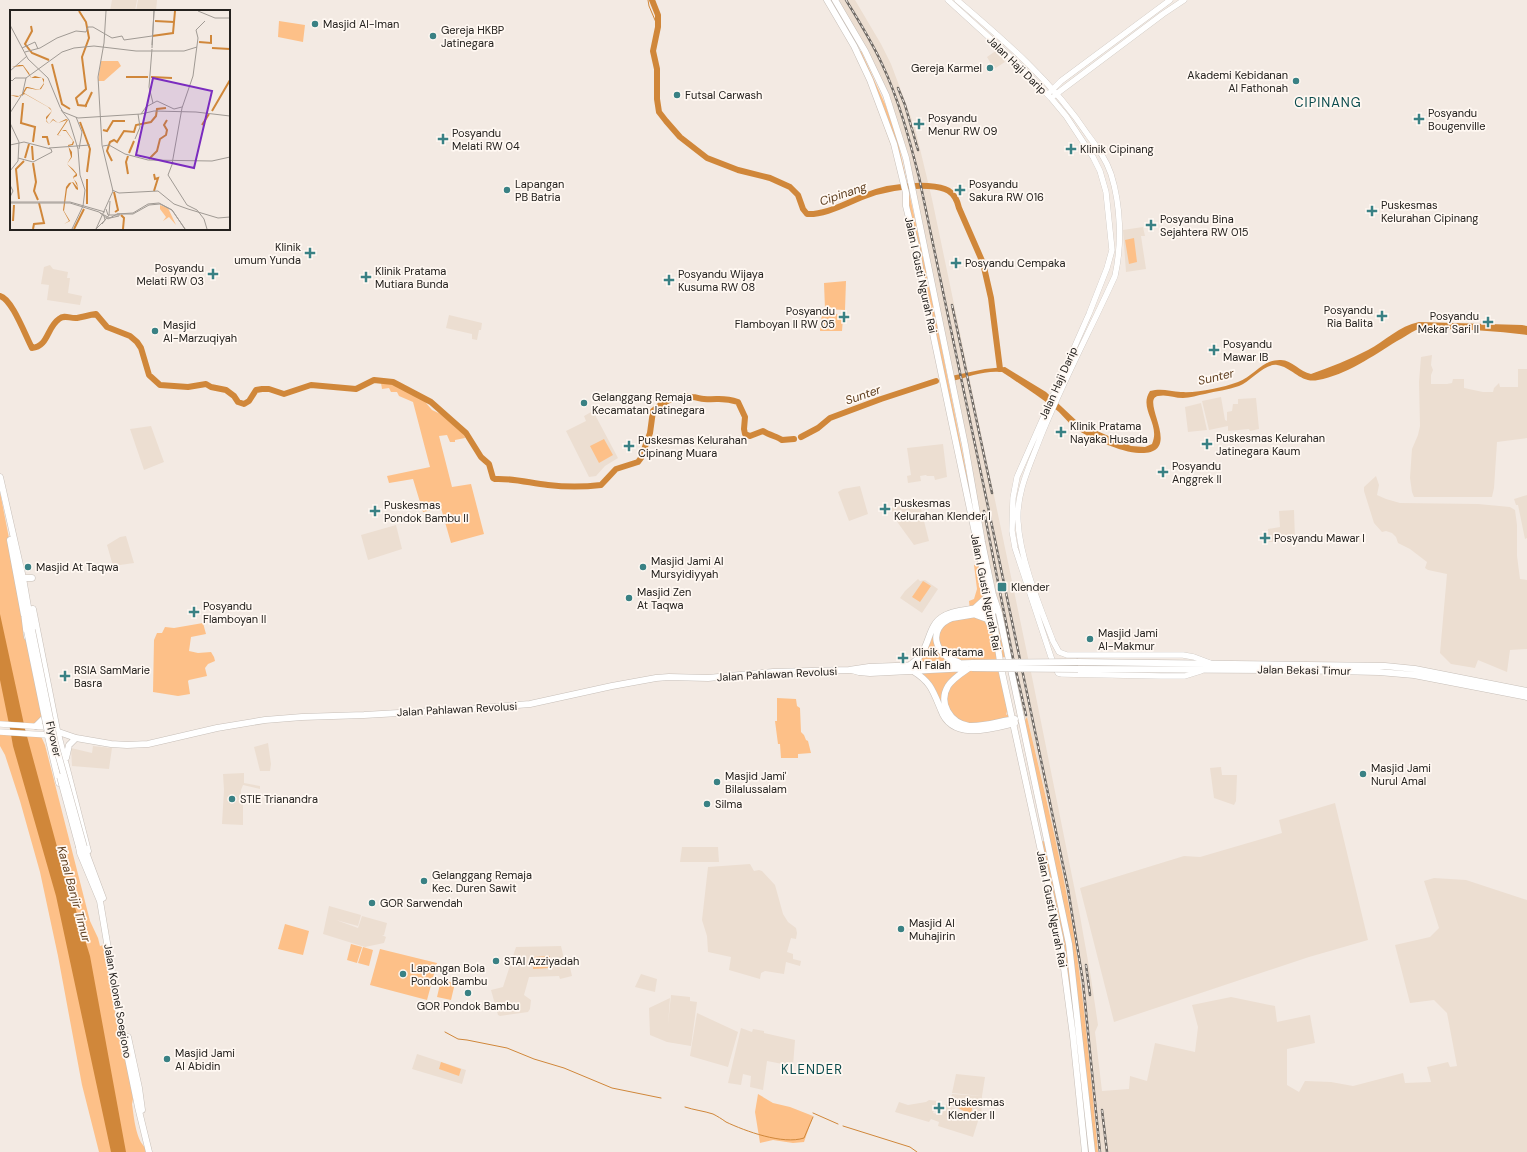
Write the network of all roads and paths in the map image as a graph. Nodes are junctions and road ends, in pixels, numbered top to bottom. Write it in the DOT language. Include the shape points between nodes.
graph roads {
  1 [pos="827,0"];
  2 [pos="835,0"];
  3 [pos="948,0"];
  4 [pos="957,0"];
  5 [pos="1170,0"];
  6 [pos="1184,0"];
  7 [pos="1134,28"];
  8 [pos="1128,32"];
  9 [pos="1138,33"];
  10 [pos="1132,38"];
  11 [pos="1053,89"];
  12 [pos="1058,94"];
  13 [pos="1049,96"];
  14 [pos="906,176"];
  15 [pos="908,190"];
  16 [pos="931,274"];
  17 [pos="922,277"];
  18 [pos="924,287"];
  19 [pos="933,288"];
  20 [pos="1074,355"];
  21 [pos="1050,406"];
  22 [pos="0,477"];
  23 [pos="0,492"];
  24 [pos="23,578"];
  25 [pos="32,578"];
  26 [pos="988,596"];
  27 [pos="994,608"];
  28 [pos="29,611"];
  29 [pos="974,612"];
  30 [pos="994,632"];
  31 [pos="1211,663"];
  32 [pos="1078,665"];
  33 [pos="970,666"];
  34 [pos="1000,666"];
  35 [pos="911,668"];
  36 [pos="1206,670"];
  37 [pos="49,686"];
  38 [pos="1527,690"];
  39 [pos="1527,697"];
  40 [pos="41,704"];
  41 [pos="1010,704"];
  42 [pos="44,718"];
  43 [pos="56,720"];
  44 [pos="1021,720"];
  45 [pos="1013,721"];
  46 [pos="0,724"];
  47 [pos="1001,724"];
  48 [pos="35,726"];
  49 [pos="46,727"];
  50 [pos="0,732"];
  51 [pos="56,734"];
  52 [pos="1016,735"];
  53 [pos="76,738"];
  54 [pos="53,759"];
  55 [pos="66,762"];
  56 [pos="81,849"];
  57 [pos="90,863"];
  58 [pos="1070,1015"];
  59 [pos="1077,1015"];
  60 [pos="150,1152"];
  61 [pos="1085,1152"];
  62 [pos="1092,1152"];
  1 -- 14 [label="main road, Jalan I Gusti Ngurah Rai" via="854,46 877,94"];
  2 -- 14 [label="main road, Jalan I Gusti Ngurah Rai" via="865,51 886,95 902,142"];
  3 -- 13 [label="main road, Jalan Haji Darip"];
  4 -- 11 [label="main road, Jalan Haji Darip"];
  5 -- 7 [label="main road"];
  6 -- 9 [label="main road"];
  7 -- 8 [label="main road"];
  7 -- 9 [label="main road"];
  8 -- 10 [label="main road"];
  8 -- 11 [label="main road"];
  9 -- 10 [label="main road"];
  10 -- 12 [label="main road"];
  11 -- 12 [label="main road, Jalan Haji Darip"];
  11 -- 13 [label="main road"];
  12 -- 13 [label="main road"];
  12 -- 20 [label="main road, Jalan Haji Darip" via="1105,160 1111,174 1118,212 1120,250 1115,276"];
  13 -- 20 [label="main road, Jalan Haji Darip" via="1092,155 1100,171 1106,192 1112,250"];
  14 -- 15 [label="main road, Jalan I Gusti Ngurah Rai"];
  15 -- 16 [label="main road, Jalan I Gusti Ngurah Rai"];
  15 -- 17 [label="main road, Jalan I Gusti Ngurah Rai" via="906,206 918,250"];
  16 -- 17 [label="main road" via="928,280"];
  16 -- 19 [label="main road, Jalan I Gusti Ngurah Rai"];
  17 -- 18 [label="main road, Jalan I Gusti Ngurah Rai"];
  18 -- 19 [label="main road" via="929,284"];
  18 -- 26 [label="main road, Jalan I Gusti Ngurah Rai"];
  19 -- 27 [label="main road, Jalan I Gusti Ngurah Rai" via="969,466"];
  20 -- 21 [label="main road, Jalan Haji Darip"];
  21 -- 31 [label="main road, Jalan Haji Darip" via="1025,476 1018,519 1028,567 1056,648 1062,654 1071,656 1183,655"];
  21 -- 36 [label="main road, Jalan Haji Darip" via="1017,477 1011,522 1015,548 1058,673 1185,676"];
  22 -- 24 [label="main road"];
  23 -- 28 [label="main road"];
  24 -- 25 [label="main road"];
  24 -- 28 [label="main road"];
  26 -- 27 [label="main road, Jalan I Gusti Ngurah Rai"];
  26 -- 29 [label="main road"];
  27 -- 29 [label="main road"];
  27 -- 30 [label="main road, Jalan I Gusti Ngurah Rai"];
  27 -- 44 [label="main road, Jalan I Gusti Ngurah Rai"];
  28 -- 37 [label="main road"];
  28 -- 40 [label="main road, Jalan Kolonel Soegiono" via="25,625"];
  28 -- 56 [label="main road, Flyover, bridge" via="30,630 50,740"];
  29 -- 30 [label="main road" via="987,619"];
  29 -- 33 [label="main road" via="946,621 939,628 937,635 938,646 944,655"];
  29 -- 35 [label="main road" via="948,614 940,619 933,627 922,655"];
  30 -- 34 [label="main road, Jalan I Gusti Ngurah Rai"];
  31 -- 32 [label="main road, Jalan Bekasi Timur"];
  31 -- 38 [label="main road, Jalan Bekasi Timur" via="1393,667"];
  32 -- 34 [label="main road, bridge"];
  32 -- 36 [label="main road, Jalan Bekasi Timur"];
  33 -- 34 [label="main road, bridge"];
  33 -- 35 [label="main road, Jalan Pahlawan Revolusi"];
  33 -- 47 [label="main road" via="952,681 945,692 944,703 948,714 957,722 966,725"];
  34 -- 41 [label="main road, Jalan I Gusti Ngurah Rai"];
  35 -- 47 [label="main road" via="929,684 944,717 953,725 970,731"];
  35 -- 53 [label="main road, Jalan Pahlawan Revolusi" via="870,673 851,670 772,672 708,678 656,678 530,704 265,720 148,744 119,745"];
  36 -- 39 [label="main road, Jalan Bekasi Timur" via="1398,673 1469,684"];
  37 -- 40 [label="main road" via="50,706 43,707"];
  37 -- 43 [label="main road"];
  40 -- 42 [label="main road, Jalan Kolonel Soegiono"];
  41 -- 45 [label="main road, Jalan I Gusti Ngurah Rai"];
  41 -- 47 [label="main road"];
  42 -- 48 [label="main road"];
  42 -- 49 [label="main road, Jalan Kolonel Soegiono"];
  43 -- 51 [label="main road"];
  43 -- 53 [label="main road" via="58,725"];
  44 -- 45 [label="main road"];
  44 -- 59 [label="main road, Jalan I Gusti Ngurah Rai" via="1069,944"];
  45 -- 47 [label="main road"];
  45 -- 52 [label="main road, Jalan I Gusti Ngurah Rai"];
  46 -- 48 [label="main road, Jalan Pahlawan Revolusi"];
  47 -- 52 [label="main road"];
  48 -- 49 [label="main road, Jalan Pahlawan Revolusi"];
  49 -- 51 [label="main road, Jalan Pahlawan Revolusi"];
  49 -- 51 [label="main road, Jalan Kolonel Soegiono"];
  50 -- 51 [label="main road, Jalan Pahlawan Revolusi"];
  51 -- 53 [label="main road, Jalan Pahlawan Revolusi"];
  51 -- 54 [label="main road, Jalan Kolonel Soegiono"];
  51 -- 55 [label="main road, Jalan Kolonel Soegiono"];
  52 -- 58 [label="main road, Jalan I Gusti Ngurah Rai" via="1055,916"];
  53 -- 55 [label="main road" via="69,746"];
  54 -- 55 [label="main road" via="55,755 60,754"];
  54 -- 56 [label="main road, Jalan Kolonel Soegiono" via="70,822"];
  55 -- 57 [label="main road, Jalan Kolonel Soegiono"];
  56 -- 57 [label="main road, Jalan Kolonel Soegiono"];
  56 -- 60 [label="main road, Jalan Kolonel Soegiono" via="100,901 120,1020"];
  57 -- 60 [label="main road, Jalan Kolonel Soegiono" via="104,900"];
  58 -- 59 [label="main road"];
  58 -- 61 [label="main road, Jalan I Gusti Ngurah Rai"];
  59 -- 62 [label="main road, Jalan I Gusti Ngurah Rai"];
}
